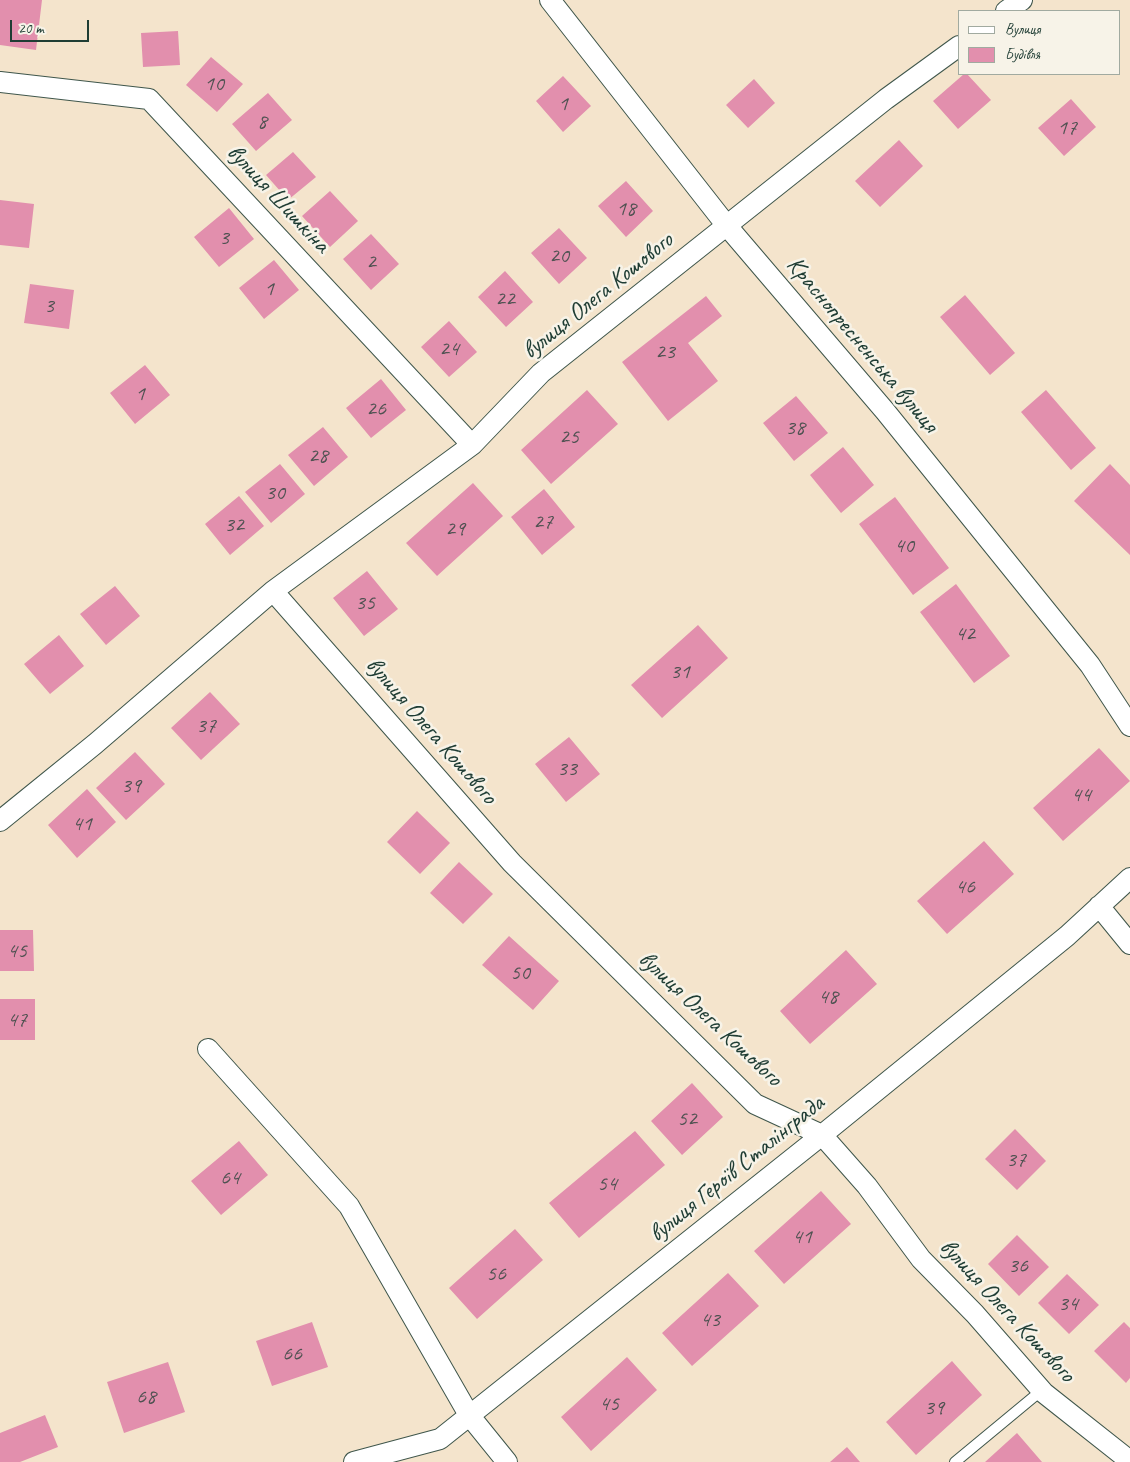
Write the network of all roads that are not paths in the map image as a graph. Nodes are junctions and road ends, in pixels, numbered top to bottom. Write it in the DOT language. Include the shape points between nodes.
graph roads {
  1 [pos="550,0"];
  2 [pos="1022,0"];
  3 [pos="1007,10"];
  4 [pos="958,47"];
  5 [pos="0,82"];
  6 [pos="727,226"];
  7 [pos="472,445"];
  8 [pos="273,591"];
  9 [pos="1130,726"];
  10 [pos="0,821"];
  11 [pos="1130,878"];
  12 [pos="1099,906"];
  13 [pos="1130,944"];
  14 [pos="208,1049"];
  15 [pos="822,1135"];
  16 [pos="1042,1390"];
  17 [pos="469,1415"];
  18 [pos="1130,1461"];
  19 [pos="354,1462"];
  20 [pos="508,1462"];
  21 [pos="955,1462"];
  1 -- 6 [label="street, Краснопресненська вулиця"];
  2 -- 3 [label="street"];
  4 -- 6 [label="street, вулиця Олега Кошового" via="886,99"];
  5 -- 7 [label="street, вулиця Шишкіна" via="149,99"];
  6 -- 7 [label="street, вулиця Олега Кошового" via="541,373"];
  6 -- 9 [label="street, Краснопресненська вулиця" via="904,434 1090,665"];
  7 -- 8 [label="street, вулиця Олега Кошового"];
  8 -- 10 [label="street, вулиця Олега Кошового" via="96,744"];
  8 -- 15 [label="street, вулиця Олега Кошового" via="512,863 672,1022 755,1104"];
  11 -- 12 [label="street, вулиця Героїв Сталінграда"];
  12 -- 13 [label="street"];
  12 -- 15 [label="street, вулиця Героїв Сталінграда" via="1067,936"];
  14 -- 17 [label="street" via="349,1206"];
  15 -- 16 [label="street, вулиця Олега Кошового" via="867,1186 921,1259"];
  15 -- 17 [label="street, вулиця Героїв Сталінграда"];
  16 -- 18 [label="street, вулиця Олега Кошового"];
  16 -- 21 [label="lane"];
  17 -- 19 [label="street, вулиця Героїв Сталінграда" via="440,1439"];
  17 -- 20 [label="street"];
}
